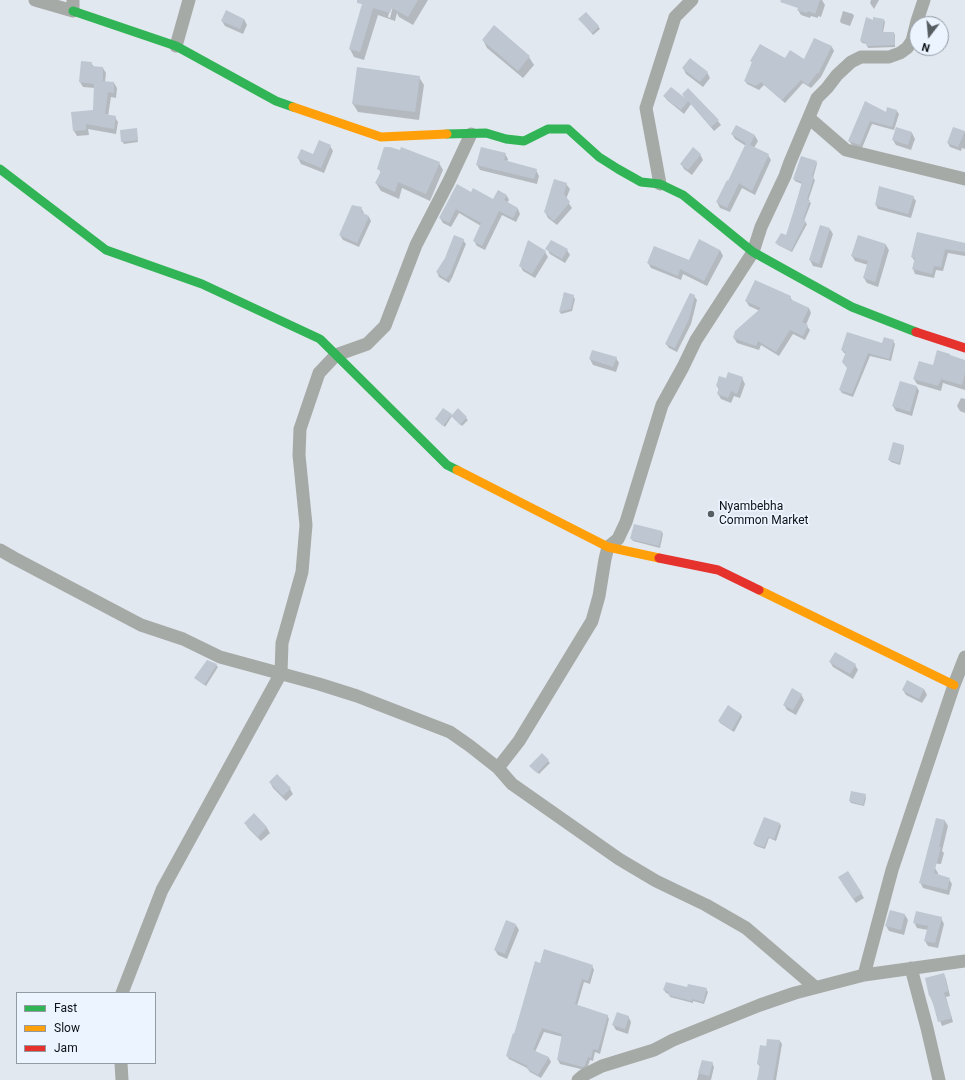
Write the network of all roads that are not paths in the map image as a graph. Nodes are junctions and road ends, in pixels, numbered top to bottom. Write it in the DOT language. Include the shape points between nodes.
graph roads {
  1 [pos="35,0"];
  2 [pos="189,0"];
  3 [pos="692,0"];
  4 [pos="924,0"];
  5 [pos="73,5"];
  6 [pos="176,46"];
  7 [pos="809,118"];
  8 [pos="470,134"];
  9 [pos="0,169"];
  10 [pos="965,179"];
  11 [pos="660,184"];
  12 [pos="752,252"];
  13 [pos="965,348"];
  14 [pos="336,355"];
  15 [pos="608,547"];
  16 [pos="0,550"];
  17 [pos="965,657"];
  18 [pos="281,673"];
  19 [pos="954,685"];
  20 [pos="498,768"];
  21 [pos="965,961"];
  22 [pos="911,968"];
  23 [pos="864,975"];
  24 [pos="815,987"];
  25 [pos="122,992"];
  26 [pos="121,1064"];
  27 [pos="122,1080"];
  28 [pos="578,1080"];
  29 [pos="939,1080"];
  1 -- 5 [label="street"];
  2 -- 6 [label="street"];
  3 -- 11 [label="street" via="675,17 646,108"];
  4 -- 7 [label="street" via="912,41 907,48 888,57 861,57 851,62 818,98"];
  5 -- 6 [label="street"];
  6 -- 8 [label="street" via="276,100 380,137"];
  7 -- 10 [label="street" via="846,150"];
  7 -- 12 [label="street"];
  8 -- 11 [label="street" via="486,133 524,141 548,129 568,128 599,157 618,169 640,182"];
  8 -- 14 [label="street" via="416,244 385,326 367,344"];
  9 -- 14 [label="street" via="106,250 202,284 320,339"];
  11 -- 12 [label="street" via="683,195"];
  12 -- 13 [label="street" via="852,307"];
  12 -- 15 [label="street" via="696,340 662,405 626,522 618,539"];
  14 -- 15 [label="street" via="447,465"];
  14 -- 18 [label="street" via="319,373 300,429 299,455 306,525 302,572 282,644"];
  15 -- 19 [label="street" via="718,570"];
  15 -- 20 [label="street" via="592,621 519,741"];
  16 -- 18 [label="street" via="141,625 182,639 220,657"];
  17 -- 19 [label="street"];
  18 -- 20 [label="street" via="358,696 450,732"];
  18 -- 25 [label="street" via="162,890"];
  19 -- 23 [label="street" via="892,870"];
  20 -- 24 [label="street" via="512,784 619,859 746,928"];
  21 -- 22 [label="street"];
  22 -- 23 [label="street"];
  22 -- 29 [label="street"];
  23 -- 24 [label="street"];
  24 -- 28 [label="street" via="760,1005 654,1050 602,1066"];
  26 -- 27 [label="street"];
}
